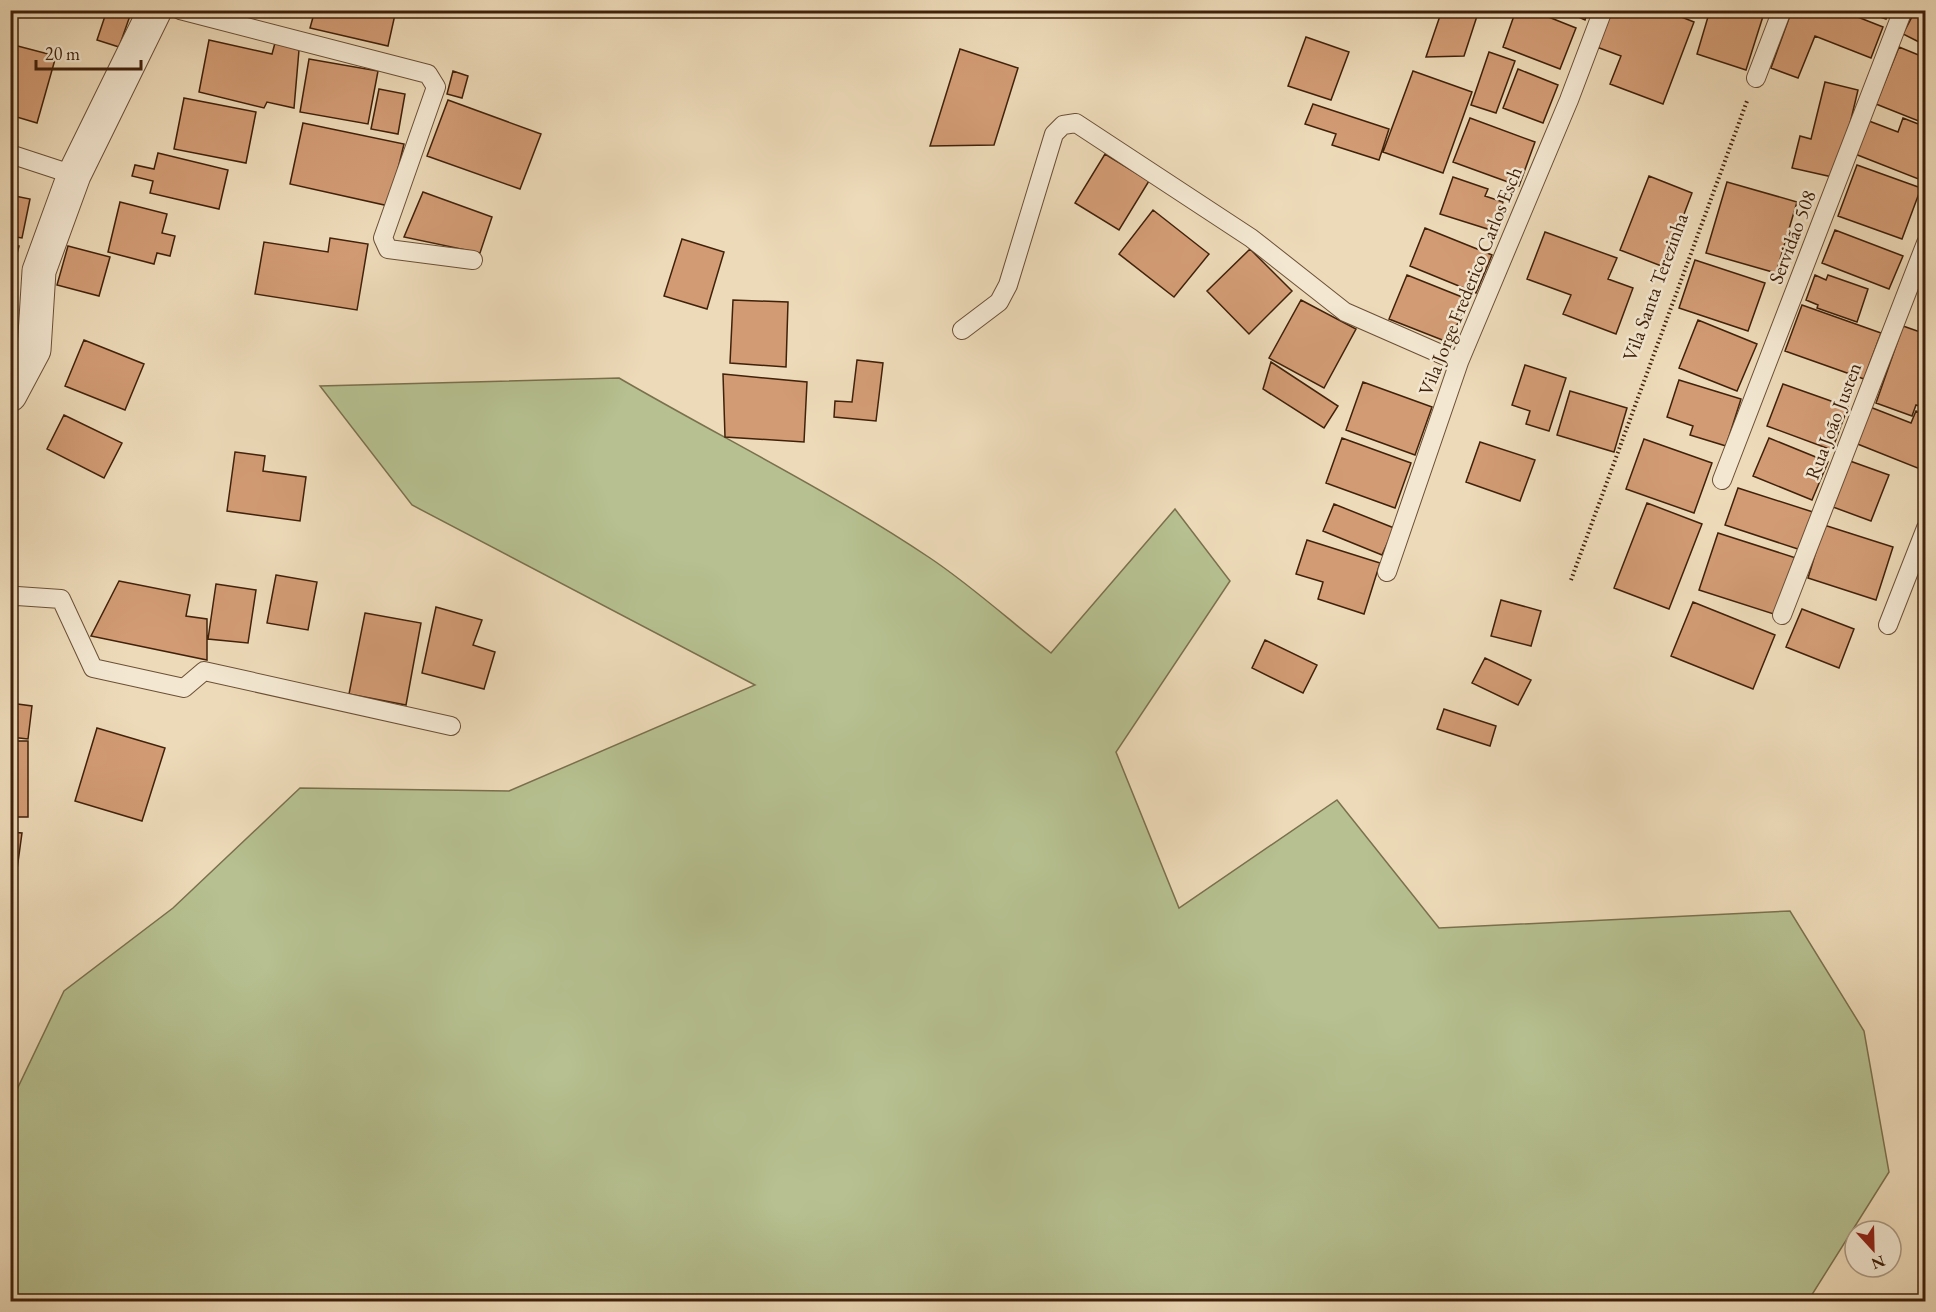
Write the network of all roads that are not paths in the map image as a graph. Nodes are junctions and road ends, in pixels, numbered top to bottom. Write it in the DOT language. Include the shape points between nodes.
graph roads {
  1 [pos="155,10"];
  2 [pos="180,10"];
  3 [pos="1603,10"];
  4 [pos="1782,10"];
  5 [pos="1903,10"];
  6 [pos="1756,78"];
  7 [pos="10,154"];
  8 [pos="74,175"];
  9 [pos="1926,243"];
  10 [pos="472,260"];
  11 [pos="962,330"];
  12 [pos="1459,362"];
  13 [pos="10,395"];
  14 [pos="1722,480"];
  15 [pos="1926,528"];
  16 [pos="1387,572"];
  17 [pos="10,599"];
  18 [pos="1782,615"];
  19 [pos="1888,625"];
  20 [pos="451,726"];
  1 -- 8 [label="street"];
  2 -- 10 [label="lane" via="428,74 436,87 383,238 388,249"];
  3 -- 12 [label="lane, Vila Jorge Frederico Carlos Esch"];
  4 -- 6 [label="lane"];
  5 -- 14 [label="lane, Servidão 508"];
  7 -- 8 [label="lane"];
  8 -- 13 [label="street" via="39,271 34,350"];
  9 -- 18 [label="lane, Rua João Justen"];
  11 -- 12 [label="lane" via="999,302 1008,285 1054,134 1063,125 1076,123 1251,238 1345,312"];
  12 -- 16 [label="lane, Vila Jorge Frederico Carlos Esch"];
  15 -- 19 [label="lane"];
  17 -- 20 [label="lane" via="61,599 93,669 184,688 204,671"];
}
